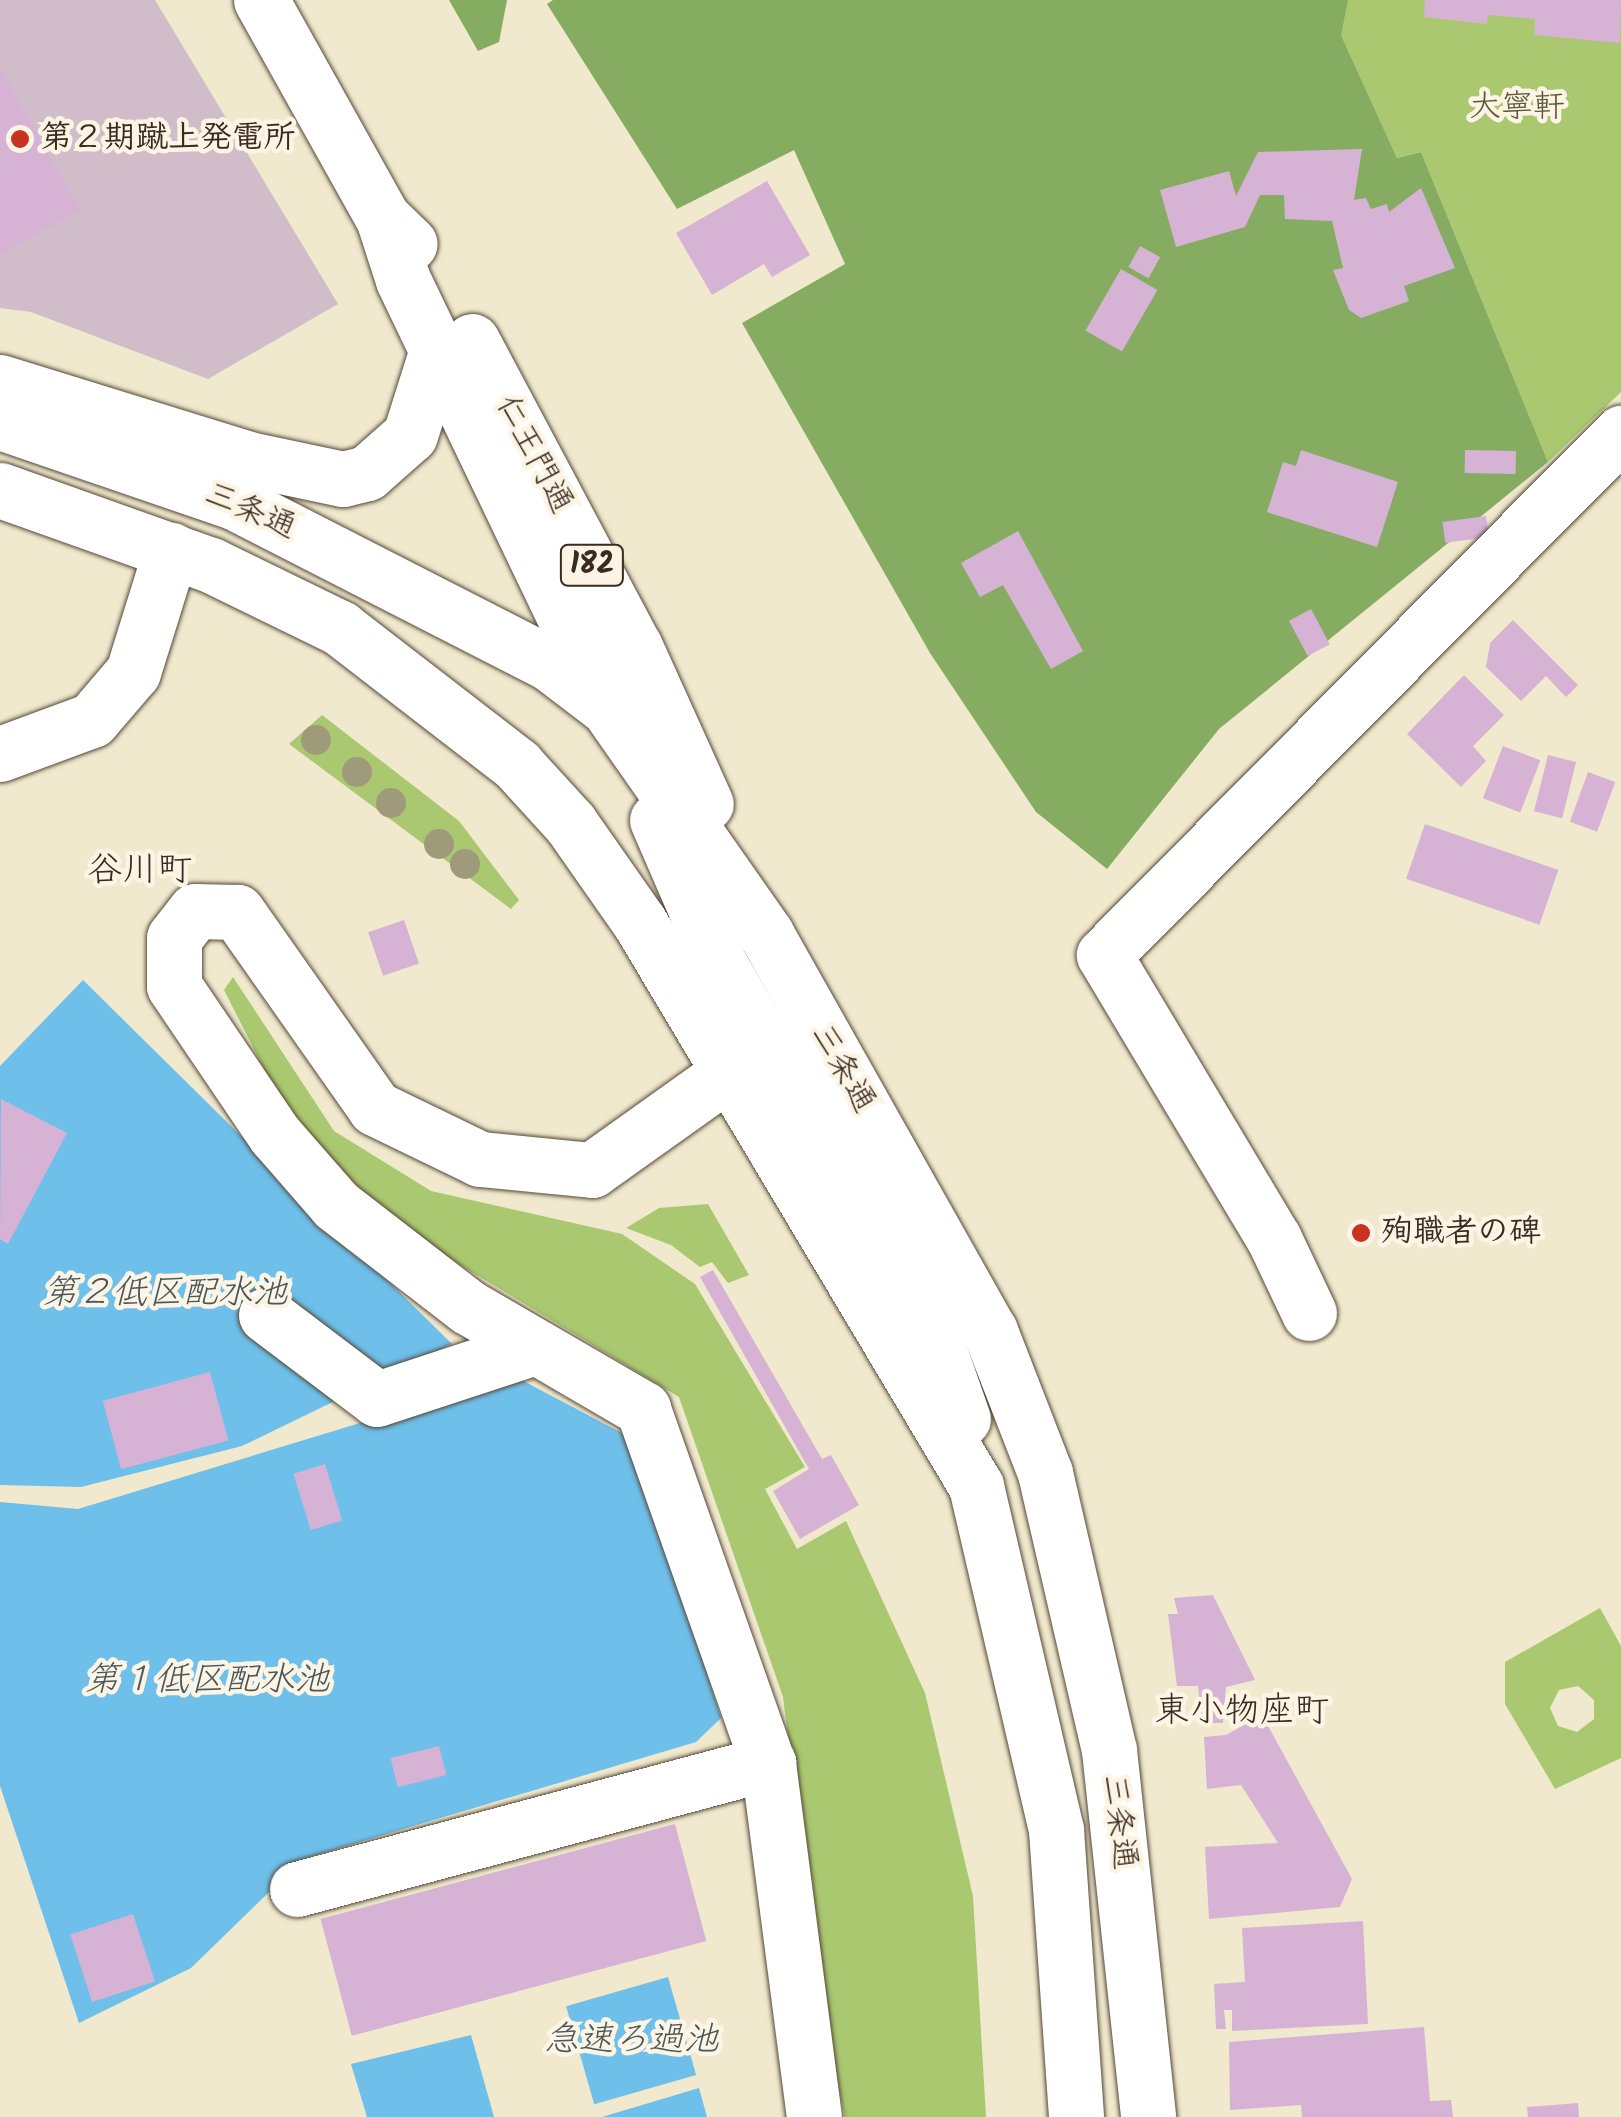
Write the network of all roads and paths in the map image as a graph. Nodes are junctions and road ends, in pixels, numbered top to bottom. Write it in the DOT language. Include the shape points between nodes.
graph roads {
  1 [pos="261,0"];
  2 [pos="383,218"];
  3 [pos="437,350"];
  4 [pos="0,382"];
  5 [pos="0,422"];
  6 [pos="1621,433"];
  7 [pos="0,490"];
  8 [pos="171,550"];
  9 [pos="608,708"];
  10 [pos="0,754"];
  11 [pos="766,934"];
  12 [pos="728,1072"];
  13 [pos="266,1314"];
  14 [pos="1309,1314"];
  15 [pos="535,1347"];
  16 [pos="976,1486"];
  17 [pos="768,1763"];
  18 [pos="297,1889"];
  19 [pos="814,2117"];
  20 [pos="1076,2117"];
  21 [pos="1148,2117"];
  1 -- 2 [label="main road, 仁王門通 / 182"];
  2 -- 3 [label="main road, 182"];
  2 -- 11 [label="main road, 仁王門通 / 182" via="433,268 635,647"];
  3 -- 4 [label="main road" via="410,436 367,473 343,479 248,460"];
  3 -- 9 [label="main road, 182"];
  5 -- 9 [label="main road, 三条通" via="234,502 380,571 549,663"];
  6 -- 14 [label="main road" via="1104,955 1274,1240"];
  7 -- 8 [label="main road, 三条通"];
  8 -- 10 [label="main road" via="132,672 92,720"];
  8 -- 12 [label="main road, 三条通" via="272,590 340,628 517,765 570,824 640,924"];
  9 -- 11 [label="main road, 三条通"];
  9 -- 16 [label="main road" via="720,963 933,1333 956,1393"];
  11 -- 21 [label="main road, 三条通" via="990,1331 1046,1473 1109,1750"];
  12 -- 15 [label="main road" via="592,1170 480,1159 375,1108 237,912 195,911 174,938 174,986 275,1135 336,1205 468,1307"];
  12 -- 16 [label="main road, 三条通"];
  13 -- 15 [label="main road" via="377,1399"];
  15 -- 17 [label="main road" via="643,1410"];
  16 -- 20 [label="main road, 三条通" via="1056,1830"];
  17 -- 18 [label="main road"];
  17 -- 19 [label="main road"];
}
